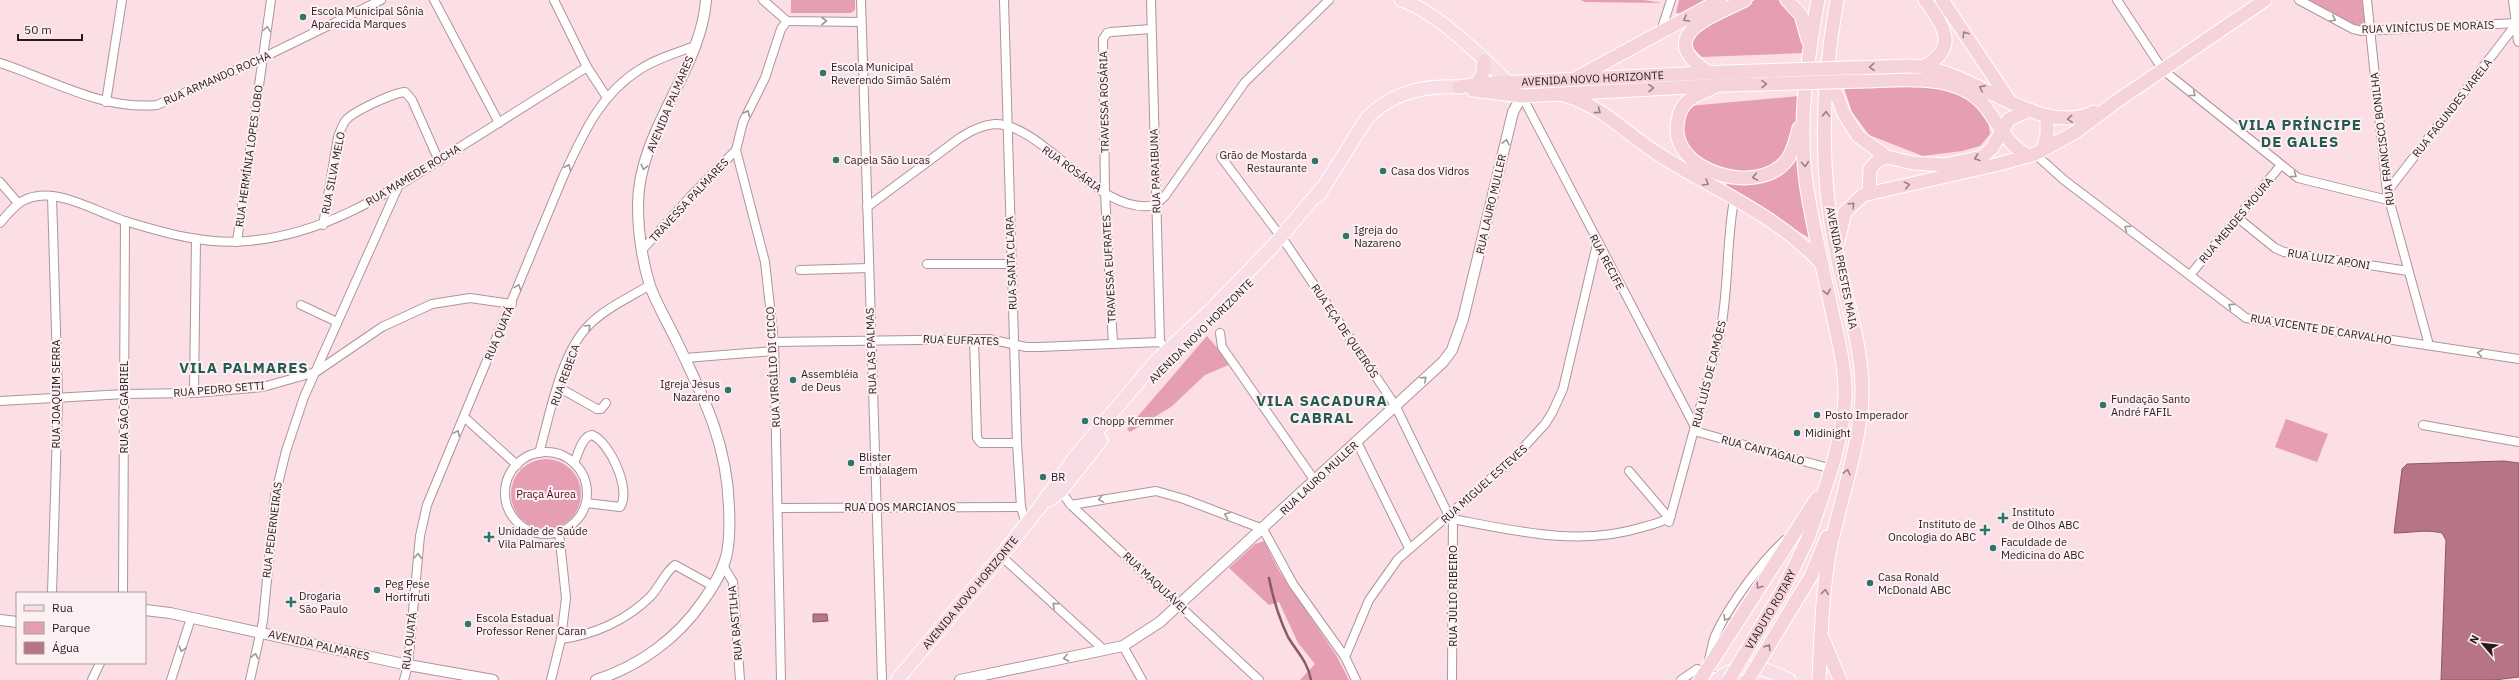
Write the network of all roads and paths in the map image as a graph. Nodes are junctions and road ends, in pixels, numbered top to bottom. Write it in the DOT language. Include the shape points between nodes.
graph roads {
  1 [pos="122,0"];
  2 [pos="271,0"];
  3 [pos="381,0"];
  4 [pos="434,0"];
  5 [pos="554,0"];
  6 [pos="706,0"];
  7 [pos="763,0"];
  8 [pos="861,0"];
  9 [pos="1004,0"];
  10 [pos="1150,0"];
  11 [pos="1329,0"];
  12 [pos="1401,0"];
  13 [pos="1671,0"];
  14 [pos="1720,0"];
  15 [pos="1745,0"];
  16 [pos="1787,0"];
  17 [pos="1818,0"];
  18 [pos="1844,0"];
  19 [pos="1925,0"];
  20 [pos="1942,0"];
  21 [pos="2117,0"];
  22 [pos="2265,0"];
  23 [pos="2299,0"];
  24 [pos="2367,0"];
  25 [pos="2514,0"];
  26 [pos="1836,6"];
  27 [pos="787,21"];
  28 [pos="861,22"];
  29 [pos="2517,23"];
  30 [pos="1151,29"];
  31 [pos="2370,31"];
  32 [pos="1660,34"];
  33 [pos="2519,41"];
  34 [pos="694,46"];
  35 [pos="1809,46"];
  36 [pos="263,57"];
  37 [pos="1484,61"];
  38 [pos="0,64"];
  39 [pos="587,66"];
  40 [pos="1917,66"];
  41 [pos="2163,70"];
  42 [pos="1828,72"];
  43 [pos="1709,73"];
  44 [pos="1574,79"];
  45 [pos="1723,81"];
  46 [pos="1477,84"];
  47 [pos="1509,84"];
  48 [pos="1459,87"];
  49 [pos="1563,95"];
  50 [pos="606,96"];
  51 [pos="1522,96"];
  52 [pos="2010,101"];
  53 [pos="2117,101"];
  54 [pos="106,102"];
  55 [pos="2030,110"];
  56 [pos="2047,117"];
  57 [pos="1802,118"];
  58 [pos="498,123"];
  59 [pos="1006,126"];
  60 [pos="2001,129"];
  61 [pos="736,150"];
  62 [pos="2036,153"];
  63 [pos="1221,157"];
  64 [pos="1887,157"];
  65 [pos="439,160"];
  66 [pos="2282,165"];
  67 [pos="0,182"];
  68 [pos="398,187"];
  69 [pos="1106,193"];
  70 [pos="1869,193"];
  71 [pos="52,196"];
  72 [pos="2387,196"];
  73 [pos="1734,200"];
  74 [pos="18,203"];
  75 [pos="1155,205"];
  76 [pos="867,207"];
  77 [pos="2238,218"];
  78 [pos="126,221"];
  79 [pos="0,223"];
  80 [pos="323,225"];
  81 [pos="196,239"];
  82 [pos="1284,241"];
  83 [pos="237,242"];
  84 [pos="1597,244"];
  85 [pos="642,250"];
  86 [pos="1836,250"];
  87 [pos="1821,263"];
  88 [pos="927,264"];
  89 [pos="1011,264"];
  90 [pos="869,268"];
  91 [pos="800,270"];
  92 [pos="2408,271"];
  93 [pos="2190,276"];
  94 [pos="650,284"];
  95 [pos="512,304"];
  96 [pos="301,305"];
  97 [pos="337,322"];
  98 [pos="1220,333"];
  99 [pos="974,339"];
  100 [pos="871,340"];
  101 [pos="774,342"];
  102 [pos="1014,344"];
  103 [pos="1113,344"];
  104 [pos="2429,345"];
  105 [pos="1164,346"];
  106 [pos="774,352"];
  107 [pos="685,358"];
  108 [pos="2519,358"];
  109 [pos="316,372"];
  110 [pos="558,387"];
  111 [pos="194,393"];
  112 [pos="125,394"];
  113 [pos="58,398"];
  114 [pos="0,401"];
  115 [pos="606,403"];
  116 [pos="1395,405"];
  117 [pos="464,417"];
  118 [pos="2424,425"];
  119 [pos="1695,429"];
  120 [pos="1357,442"];
  121 [pos="2519,442"];
  122 [pos="1017,443"];
  123 [pos="539,453"];
  124 [pos="574,463"];
  125 [pos="517,465"];
  126 [pos="1832,469"];
  127 [pos="1629,471"];
  128 [pos="1315,481"];
  129 [pos="1827,484"];
  130 [pos="1058,487"];
  131 [pos="586,502"];
  132 [pos="1071,504"];
  133 [pos="876,507"];
  134 [pos="1022,507"];
  135 [pos="778,508"];
  136 [pos="1838,510"];
  137 [pos="1452,516"];
  138 [pos="1670,518"];
  139 [pos="1026,524"];
  140 [pos="1263,529"];
  141 [pos="559,532"];
  142 [pos="1409,548"];
  143 [pos="1001,556"];
  144 [pos="724,567"];
  145 [pos="713,586"];
  146 [pos="52,592"];
  147 [pos="123,592"];
  148 [pos="1178,604"];
  149 [pos="146,610"];
  150 [pos="191,618"];
  151 [pos="0,620"];
  152 [pos="16,622"];
  153 [pos="261,632"];
  154 [pos="1822,635"];
  155 [pos="561,639"];
  156 [pos="1123,646"];
  157 [pos="1104,650"];
  158 [pos="1345,656"];
  159 [pos="100,664"];
  160 [pos="408,665"];
  161 [pos="1703,676"];
  162 [pos="1776,676"];
  163 [pos="1722,679"];
  164 [pos="92,680"];
  165 [pos="171,680"];
  166 [pos="250,680"];
  167 [pos="404,680"];
  168 [pos="493,680"];
  169 [pos="551,680"];
  170 [pos="596,680"];
  171 [pos="740,680"];
  172 [pos="781,680"];
  173 [pos="882,680"];
  174 [pos="897,680"];
  175 [pos="960,680"];
  176 [pos="1142,680"];
  177 [pos="1259,680"];
  178 [pos="1356,680"];
  179 [pos="1452,680"];
  180 [pos="1681,680"];
  181 [pos="1748,680"];
  182 [pos="1789,680"];
  183 [pos="1819,680"];
  184 [pos="1840,680"];
  1 -- 54 [label="street"];
  36 -- 2 [label="street, RUA HERMÍNIA LOPES LOBO, one-way"];
  3 -- 36 [label="street, RUA ARMANDO ROCHA"];
  4 -- 58 [label="street"];
  5 -- 39 [label="street"];
  6 -- 34 [label="street, AVENIDA PALMARES" via="705,16"];
  7 -- 27 [label="street"];
  8 -- 28 [label="street, RUA LAS PALMAS"];
  9 -- 59 [label="street, RUA SANTA CLARA"];
  10 -- 30 [label="street, RUA PARAIBUNA"];
  11 -- 75 [label="street" via="1245,82 1165,196"];
  12 -- 37 [label="main road" via="1425,11"];
  13 -- 32 [label="street"];
  14 -- 32 [label="highway, one-way"];
  15 -- 43 [label="highway" via="1698,23 1688,34 1687,54"];
  16 -- 35 [label="highway" via="1801,15"];
  17 -- 35 [label="highway, AVENIDA PRESTES MAIA"];
  18 -- 26 [label="highway"];
  19 -- 40 [label="highway" via="1944,31 1946,40 1940,55"];
  52 -- 20 [label="highway, one-way"];
  21 -- 41 [label="street"];
  22 -- 41 [label="highway"];
  23 -- 31 [label="street, RUA VINÍCIUS DE MORAIS, one-way" via="2353,29"];
  24 -- 31 [label="street, RUA FRANCISCO BONILHA"];
  25 -- 29 [label="street"];
  26 -- 42 [label="highway, AVENIDA PRESTES MAIA"];
  27 -- 28 [label="street, one-way"];
  61 -- 27 [label="street, RUA VIRGÍLIO DI CICCO, one-way" via="743,122 766,78 781,29"];
  28 -- 76 [label="street, RUA LAS PALMAS"];
  29 -- 31 [label="street, RUA VINÍCIUS DE MORAIS"];
  29 -- 33 [label="street"];
  29 -- 72 [label="street, RUA FAGUNDES VARELA"];
  30 -- 69 [label="street, TRAVESSA ROSÁRIA" via="1111,32 1103,39"];
  30 -- 75 [label="street, RUA PARAIBUNA"];
  31 -- 72 [label="street, RUA FRANCISCO BONILHA"];
  32 -- 44 [label="highway"];
  34 -- 50 [label="street, RUA QUATÁ" via="640,69"];
  34 -- 85 [label="street, AVENIDA PALMARES, one-way" via="655,133 644,167 638,202"];
  35 -- 57 [label="highway, AVENIDA PRESTES MAIA"];
  36 -- 54 [label="street, RUA ARMANDO ROCHA" via="157,105"];
  36 -- 83 [label="street, RUA HERMÍNIA LOPES LOBO"];
  37 -- 46 [label="highway" via="1483,73"];
  37 -- 47 [label="main road"];
  38 -- 54 [label="street, RUA ARMANDO ROCHA"];
  39 -- 50 [label="street"];
  39 -- 58 [label="street, RUA MAMEDE ROCHA"];
  40 -- 45 [label="highway, one-way, bridge"];
  52 -- 40 [label="highway, one-way" via="1954,74"];
  41 -- 53 [label="highway"];
  41 -- 66 [label="street, one-way"];
  42 -- 64 [label="highway" via="1852,129"];
  86 -- 42 [label="highway, AVENIDA PRESTES MAIA, one-way" via="1826,173"];
  43 -- 44 [label="highway, AVENIDA NOVO HORIZONTE"];
  43 -- 45 [label="highway, AVENIDA NOVO HORIZONTE"];
  44 -- 47 [label="highway, AVENIDA NOVO HORIZONTE"];
  49 -- 45 [label="highway, AVENIDA NOVO HORIZONTE, one-way"];
  57 -- 45 [label="highway, one-way" via="1790,154 1780,167 1756,177 1736,177 1716,172 1694,161 1684,151 1676,137 1676,126 1679,113 1688,101"];
  45 -- 60 [label="highway, one-way, bridge" via="1913,80 1941,83 1963,90 1981,102"];
  46 -- 47 [label="highway, AVENIDA NOVO HORIZONTE"];
  46 -- 48 [label="highway, AVENIDA NOVO HORIZONTE"];
  47 -- 51 [label="main road"];
  48 -- 51 [label="highway, AVENIDA NOVO HORIZONTE"];
  48 -- 82 [label="main road, AVENIDA NOVO HORIZONTE" via="1410,91 1377,108 1367,118"];
  49 -- 51 [label="highway, AVENIDA NOVO HORIZONTE"];
  49 -- 73 [label="highway, one-way" via="1592,106 1655,152"];
  95 -- 50 [label="street, RUA QUATÁ, one-way" via="563,177"];
  51 -- 84 [label="street, RUA RECIFE"];
  116 -- 51 [label="street, RUA LAURO MULLER, one-way" via="1443,362 1459,335 1513,112"];
  52 -- 55 [label="highway"];
  53 -- 56 [label="highway, one-way" via="2080,118 2063,120"];
  53 -- 62 [label="highway" via="2074,133"];
  55 -- 56 [label="highway"];
  55 -- 60 [label="highway" via="2015,115"];
  56 -- 62 [label="highway" via="2047,134"];
  57 -- 87 [label="highway, AVENIDA PRESTES MAIA, one-way" via="1808,199"];
  58 -- 65 [label="street, RUA MAMEDE ROCHA"];
  59 -- 69 [label="street, RUA ROSÁRIA" via="1021,132"];
  59 -- 76 [label="street, RUA ROSÁRIA" via="986,125 975,129"];
  59 -- 89 [label="street, RUA SANTA CLARA"];
  60 -- 62 [label="highway" via="2014,146"];
  60 -- 64 [label="highway, one-way" via="1988,153 1975,160 1930,165"];
  61 -- 85 [label="street, TRAVESSA PALMARES" via="690,196"];
  61 -- 101 [label="street, RUA VIRGÍLIO DI CICCO" via="765,262"];
  70 -- 62 [label="highway, one-way"];
  93 -- 62 [label="street, RUA VICENTE DE CARVALHO, one-way" via="2064,180"];
  63 -- 82 [label="street, RUA EÇA DE QUEIRÓS"];
  64 -- 70 [label="highway" via="1878,160 1870,169"];
  65 -- 68 [label="street, RUA MAMEDE ROCHA"];
  65 -- 80 [label="street, RUA SILVA MELO" via="412,100 405,92 396,93 350,117 338,137"];
  66 -- 72 [label="street, one-way" via="2306,182"];
  66 -- 77 [label="street, RUA MENDES MOURA"];
  67 -- 74 [label="street"];
  68 -- 80 [label="street, RUA MAMEDE ROCHA"];
  68 -- 97 [label="street, RUA PEDERNEIRAS"];
  69 -- 75 [label="street, RUA ROSÁRIA" via="1138,206"];
  69 -- 103 [label="street, TRAVESSA EUFRATES"];
  86 -- 70 [label="highway, one-way" via="1845,212 1858,199"];
  71 -- 74 [label="street, RUA MAMEDE ROCHA" via="33,197"];
  71 -- 78 [label="street, RUA MAMEDE ROCHA"];
  71 -- 113 [label="street, RUA JOAQUIM SERRA"];
  72 -- 92 [label="street, RUA FRANCISCO BONILHA"];
  73 -- 87 [label="highway" via="1787,231"];
  73 -- 119 [label="street, RUA LUÍS DE CAMÕES" via="1729,224 1724,317"];
  74 -- 79 [label="street, RUA MAMEDE ROCHA"];
  75 -- 105 [label="street, RUA PARAIBUNA"];
  76 -- 90 [label="street, RUA LAS PALMAS"];
  77 -- 92 [label="street, RUA LUIZ APONI" via="2275,248 2284,252"];
  77 -- 93 [label="street, RUA MENDES MOURA"];
  78 -- 81 [label="street, RUA MAMEDE ROCHA"];
  78 -- 112 [label="street, RUA SÃO GABRIEL"];
  80 -- 83 [label="street, RUA MAMEDE ROCHA"];
  81 -- 83 [label="street, RUA MAMEDE ROCHA"];
  81 -- 111 [label="street"];
  82 -- 105 [label="main road, AVENIDA NOVO HORIZONTE"];
  82 -- 116 [label="street, RUA EÇA DE QUEIRÓS"];
  82 -- 130 [label="main road, AVENIDA NOVO HORIZONTE" via="1160,370"];
  84 -- 119 [label="street, RUA RECIFE"];
  84 -- 137 [label="street, RUA MIGUEL ESTEVES" via="1563,389 1552,413 1536,435 1511,461"];
  85 -- 94 [label="street, AVENIDA PALMARES"];
  136 -- 86 [label="highway, AVENIDA PRESTES MAIA, one-way" via="1860,422 1862,393 1860,364"];
  87 -- 126 [label="highway, AVENIDA PRESTES MAIA, one-way" via="1838,338 1845,396 1843,423"];
  88 -- 89 [label="street"];
  89 -- 102 [label="street, RUA SANTA CLARA"];
  90 -- 91 [label="street"];
  90 -- 100 [label="street, RUA LAS PALMAS"];
  92 -- 104 [label="street, RUA FRANCISCO BONILHA"];
  104 -- 93 [label="street, RUA VICENTE DE CARVALHO, one-way" via="2250,319"];
  94 -- 107 [label="street, AVENIDA PALMARES"];
  110 -- 94 [label="street, RUA REBECA, one-way" via="570,352 589,326 602,314"];
  95 -- 109 [label="street, RUA PEDRO SETTI" via="470,298 432,304 382,327"];
  95 -- 117 [label="street, RUA QUATÁ"];
  96 -- 97 [label="street"];
  97 -- 109 [label="street, RUA PEDERNEIRAS"];
  98 -- 128 [label="street" via="1222,347"];
  99 -- 100 [label="street, RUA EUFRATES"];
  99 -- 102 [label="street, RUA EUFRATES"];
  99 -- 122 [label="street" via="977,438 981,443"];
  100 -- 101 [label="street, RUA EUFRATES"];
  100 -- 133 [label="street, RUA LAS PALMAS"];
  101 -- 106 [label="street, RUA VIRGÍLIO DI CICCO"];
  102 -- 103 [label="street, RUA EUFRATES" via="1039,347"];
  102 -- 122 [label="street, RUA SANTA CLARA"];
  103 -- 105 [label="street, RUA EUFRATES"];
  108 -- 104 [label="street, RUA VICENTE DE CARVALHO, one-way"];
  105 -- 130 [label="main road, AVENIDA NOVO HORIZONTE" via="1157,360"];
  106 -- 107 [label="street"];
  106 -- 135 [label="street, RUA VIRGÍLIO DI CICCO"];
  107 -- 144 [label="street, AVENIDA PALMARES" via="710,413 724,453 730,520 728,555"];
  109 -- 111 [label="street, RUA PEDRO SETTI" via="263,387"];
  109 -- 153 [label="street, RUA PEDERNEIRAS" via="304,397 279,475 271,523"];
  110 -- 115 [label="street" via="597,409"];
  110 -- 123 [label="street, RUA REBECA"];
  111 -- 112 [label="street, RUA PEDRO SETTI"];
  112 -- 113 [label="street, RUA PEDRO SETTI"];
  112 -- 147 [label="street, RUA SÃO GABRIEL"];
  113 -- 114 [label="street, RUA PEDRO SETTI"];
  113 -- 146 [label="street, RUA JOAQUIM SERRA"];
  116 -- 120 [label="street, RUA LAURO MULLER"];
  116 -- 137 [label="street, RUA EÇA DE QUEIRÓS"];
  117 -- 125 [label="street"];
  160 -- 117 [label="street, RUA QUATÁ, one-way" via="422,522"];
  118 -- 121 [label="street"];
  119 -- 126 [label="street, RUA CANTAGALO"];
  119 -- 138 [label="street, RUA LUÍS DE CAMÕES"];
  120 -- 128 [label="street, RUA LAURO MULLER"];
  120 -- 142 [label="street"];
  122 -- 134 [label="street, RUA SANTA CLARA"];
  123 -- 124 [label="street" via="557,454"];
  123 -- 125 [label="street" via="527,457"];
  124 -- 131 [label="street" via="585,481"];
  124 -- 131 [label="street" via="583,441 592,435 608,450 620,474 623,498 620,506"];
  125 -- 141 [label="street" via="507,482 505,492 509,511 521,526 530,531 549,534"];
  126 -- 129 [label="highway, AVENIDA PRESTES MAIA"];
  127 -- 138 [label="street"];
  128 -- 140 [label="street, RUA LAURO MULLER"];
  129 -- 161 [label="highway, one-way"];
  129 -- 163 [label="highway, VIADUTO ROTARY, bridge" via="1808,538 1784,588"];
  130 -- 132 [label="street, RUA MAQUIÁVEL"];
  130 -- 139 [label="main road, AVENIDA NOVO HORIZONTE"];
  131 -- 141 [label="street" via="579,518"];
  140 -- 132 [label="street, one-way" via="1184,498 1156,491"];
  132 -- 148 [label="street, RUA MAQUIÁVEL"];
  133 -- 134 [label="street, RUA DOS MARCIANOS"];
  133 -- 135 [label="street, RUA DOS MARCIANOS"];
  133 -- 173 [label="street, RUA LAS PALMAS"];
  134 -- 139 [label="street, RUA SANTA CLARA"];
  135 -- 172 [label="street, RUA VIRGÍLIO DI CICCO"];
  154 -- 136 [label="highway, one-way" via="1830,551"];
  181 -- 136 [label="highway, VIADUTO ROTARY, one-way, bridge" via="1811,576"];
  137 -- 138 [label="street" via="1542,535 1580,537 1630,531"];
  137 -- 142 [label="street, RUA MIGUEL ESTEVES"];
  137 -- 179 [label="street, RUA JÚLIO RIBEIRO"];
  139 -- 143 [label="main road, AVENIDA NOVO HORIZONTE"];
  140 -- 148 [label="street, RUA LAURO MULLER"];
  140 -- 158 [label="street" via="1293,584"];
  141 -- 155 [label="street" via="566,580"];
  142 -- 158 [label="street, RUA MIGUEL ESTEVES" via="1384,576 1369,600"];
  157 -- 143 [label="street, one-way"];
  143 -- 174 [label="main road, AVENIDA NOVO HORIZONTE"];
  144 -- 145 [label="street, AVENIDA PALMARES"];
  144 -- 171 [label="street, RUA BASTILHA" via="732,582"];
  145 -- 155 [label="street" via="675,565 650,596 628,614 584,636"];
  145 -- 170 [label="street, AVENIDA PALMARES" via="699,608 671,638 643,659"];
  148 -- 156 [label="street, RUA LAURO MULLER" via="1160,622"];
  148 -- 177 [label="street, RUA MAQUIÁVEL"];
  149 -- 150 [label="street, AVENIDA PALMARES"];
  150 -- 153 [label="street, AVENIDA PALMARES"];
  150 -- 165 [label="street, one-way"];
  151 -- 152 [label="street"];
  153 -- 160 [label="street, AVENIDA PALMARES"];
  166 -- 153 [label="street, RUA PEDERNEIRAS, one-way"];
  154 -- 183 [label="highway"];
  154 -- 184 [label="highway"];
  155 -- 169 [label="street"];
  156 -- 157 [label="street, RUA LAURO MULLER"];
  156 -- 176 [label="street"];
  157 -- 175 [label="street, RUA LAURO MULLER, one-way"];
  158 -- 178 [label="street"];
  159 -- 164 [label="street"];
  160 -- 167 [label="street, RUA QUATÁ"];
  160 -- 168 [label="street, AVENIDA PALMARES"];
  161 -- 163 [label="street"];
  161 -- 180 [label="street" via="1694,670"];
  162 -- 163 [label="main road" via="1753,666 1744,666"];
  162 -- 182 [label="main road"];
}
